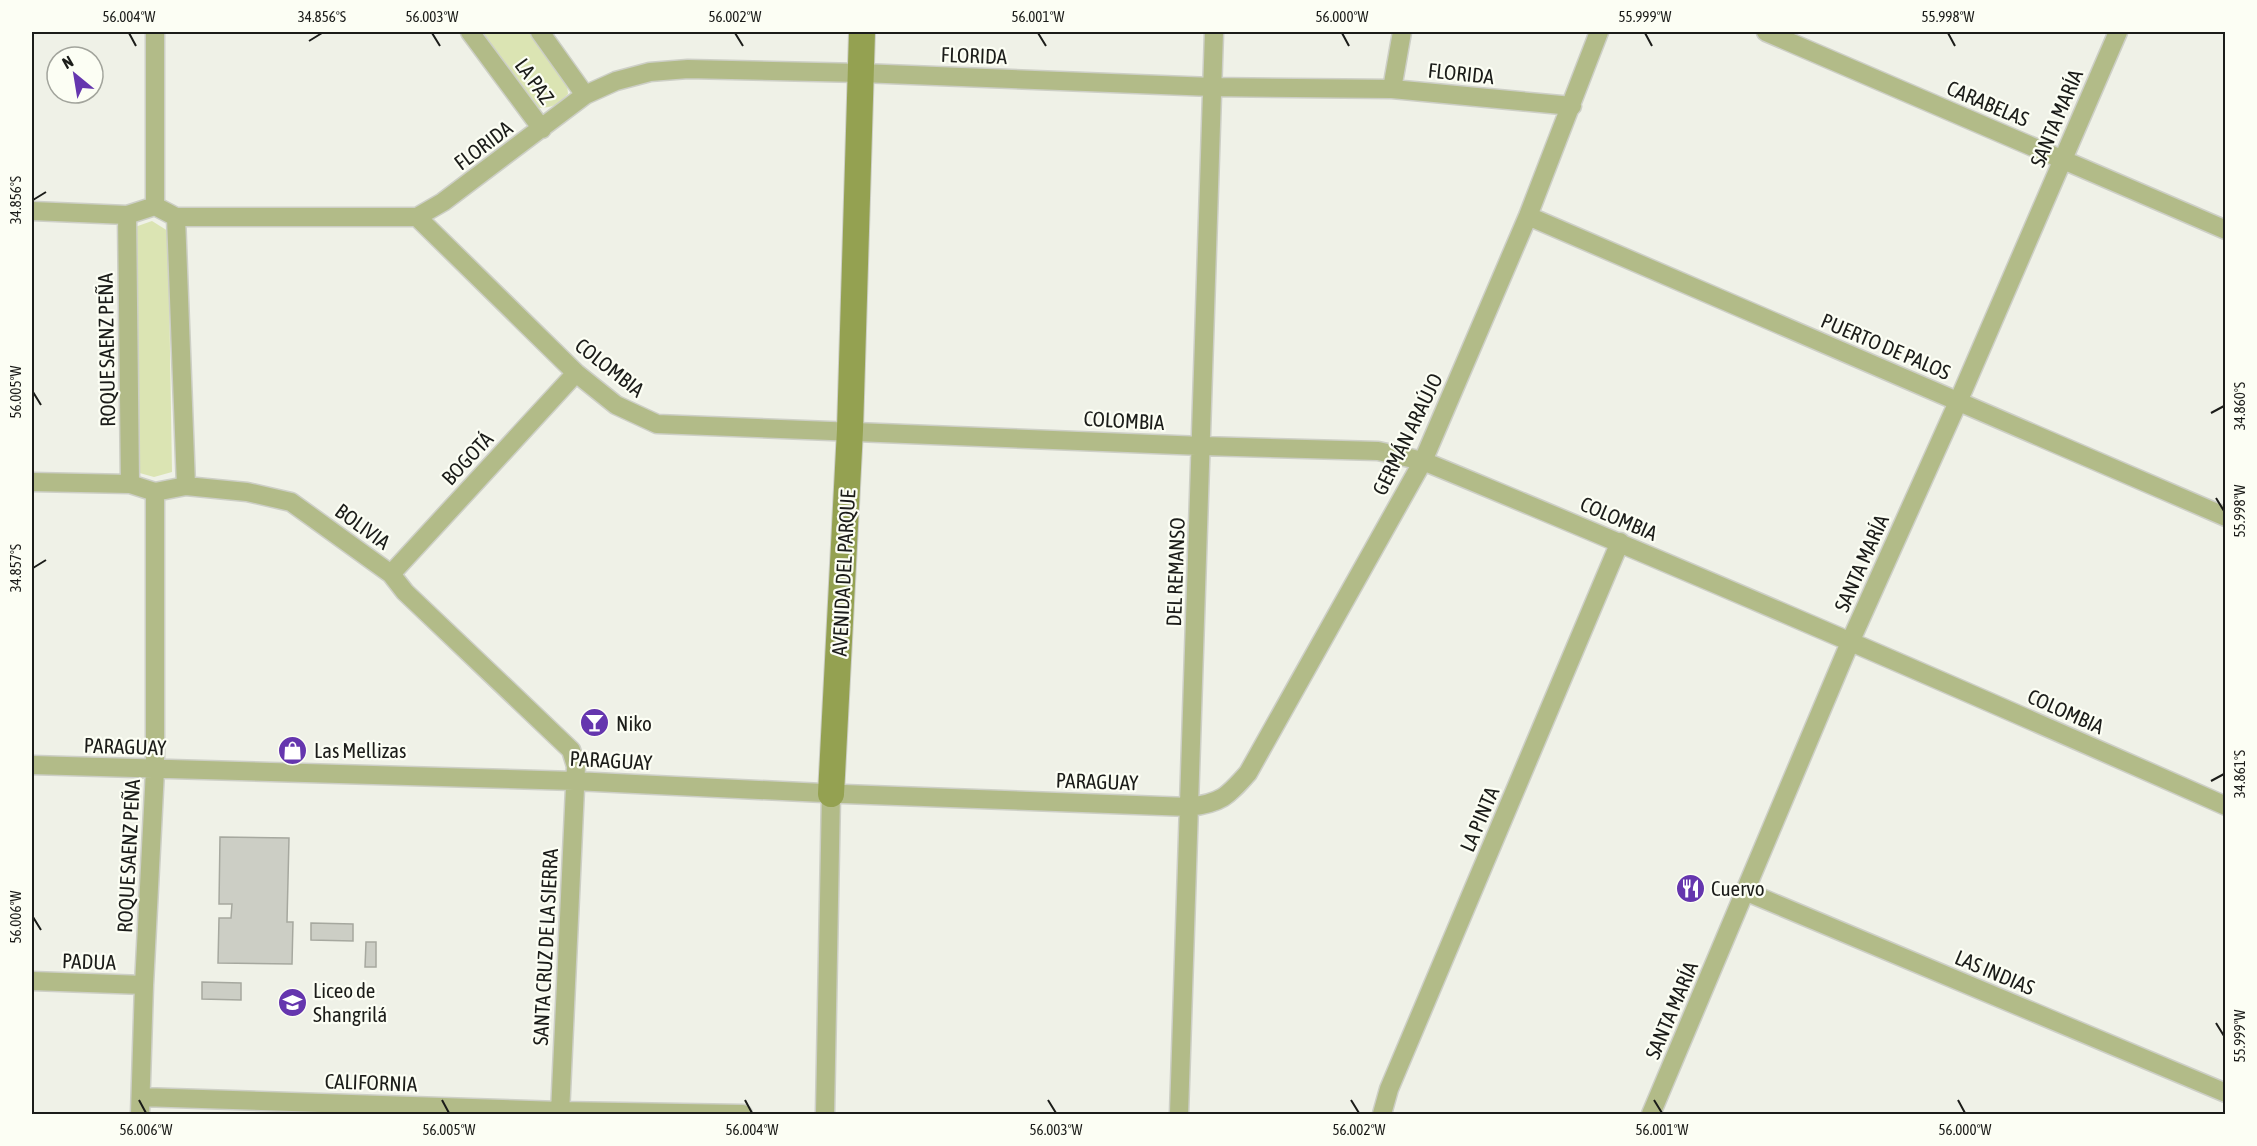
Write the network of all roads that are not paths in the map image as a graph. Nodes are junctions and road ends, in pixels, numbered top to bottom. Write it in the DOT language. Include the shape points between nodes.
graph roads {
  1 [pos="155,32"];
  2 [pos="470,32"];
  3 [pos="540,32"];
  4 [pos="862,32"];
  5 [pos="1214,32"];
  6 [pos="1402,32"];
  7 [pos="1599,32"];
  8 [pos="1766,32"];
  9 [pos="2118,32"];
  10 [pos="861,73"];
  11 [pos="1212,87"];
  12 [pos="1392,89"];
  13 [pos="585,95"];
  14 [pos="1572,106"];
  15 [pos="542,129"];
  16 [pos="2063,160"];
  17 [pos="154,206"];
  18 [pos="32,211"];
  19 [pos="127,215"];
  20 [pos="1528,216"];
  21 [pos="176,217"];
  22 [pos="417,217"];
  23 [pos="2226,230"];
  24 [pos="576,373"];
  25 [pos="1958,402"];
  26 [pos="850,430"];
  27 [pos="1202,446"];
  28 [pos="1423,461"];
  29 [pos="32,482"];
  30 [pos="130,484"];
  31 [pos="186,486"];
  32 [pos="155,492"];
  33 [pos="2226,517"];
  34 [pos="1620,542"];
  35 [pos="391,574"];
  36 [pos="1851,640"];
  37 [pos="32,765"];
  38 [pos="155,770"];
  39 [pos="574,781"];
  40 [pos="831,794"];
  41 [pos="2226,806"];
  42 [pos="1189,807"];
  43 [pos="1747,892"];
  44 [pos="32,981"];
  45 [pos="144,985"];
  46 [pos="2226,1093"];
  47 [pos="141,1106"];
  48 [pos="351,1109"];
  49 [pos="560,1113"];
  50 [pos="743,1114"];
  51 [pos="825,1114"];
  52 [pos="1179,1114"];
  53 [pos="1382,1114"];
  54 [pos="1652,1114"];
  1 -- 17 [label="street"];
  2 -- 15 [label="street, LA PAZ"];
  3 -- 13 [label="street, LA PAZ"];
  4 -- 10 [label="street, AVENIDA DEL PARQUE"];
  5 -- 11 [label="street, DEL REMANSO"];
  6 -- 12 [label="street"];
  7 -- 14 [label="street, GERMÁN ARAÚJO"];
  8 -- 16 [label="street, CARABELAS"];
  9 -- 16 [label="street, SANTA MARÍA"];
  10 -- 11 [label="street, FLORIDA"];
  10 -- 13 [label="street, FLORIDA" via="688,69 650,72"];
  10 -- 26 [label="street, AVENIDA DEL PARQUE"];
  11 -- 12 [label="street, FLORIDA"];
  11 -- 27 [label="street, DEL REMANSO"];
  12 -- 14 [label="street, FLORIDA"];
  13 -- 15 [label="street, FLORIDA"];
  14 -- 20 [label="street, GERMÁN ARAÚJO"];
  15 -- 22 [label="street, FLORIDA" via="444,202"];
  16 -- 23 [label="street, CARABELAS"];
  16 -- 25 [label="street, SANTA MARÍA"];
  17 -- 19 [label="street"];
  17 -- 21 [label="street"];
  18 -- 19 [label="street"];
  19 -- 30 [label="street, ROQUE SAENZ PEÑA"];
  20 -- 25 [label="street, PUERTO DE PALOS"];
  20 -- 28 [label="street, GERMÁN ARAÚJO"];
  21 -- 22 [label="street"];
  21 -- 31 [label="street"];
  22 -- 24 [label="street, COLOMBIA"];
  24 -- 26 [label="street, COLOMBIA" via="616,405 657,424"];
  24 -- 35 [label="street, BOGOTÁ"];
  25 -- 33 [label="street, PUERTO DE PALOS"];
  25 -- 36 [label="street, SANTA MARÍA"];
  26 -- 27 [label="street, COLOMBIA"];
  26 -- 40 [label="street, AVENIDA DEL PARQUE"];
  27 -- 28 [label="street, COLOMBIA" via="1378,451"];
  27 -- 42 [label="street, DEL REMANSO"];
  28 -- 34 [label="street, COLOMBIA"];
  28 -- 42 [label="street, GERMÁN ARAÚJO" via="1248,773 1222,799"];
  29 -- 30 [label="street, BOLIVIA"];
  30 -- 32 [label="street, BOLIVIA"];
  31 -- 32 [label="street, BOLIVIA"];
  31 -- 35 [label="street, BOLIVIA" via="247,492 291,502"];
  32 -- 38 [label="street, ROQUE SAENZ PEÑA"];
  34 -- 36 [label="street, COLOMBIA"];
  34 -- 53 [label="street, LA PINTA" via="1389,1089"];
  35 -- 39 [label="street, BOLIVIA" via="405,592 571,750 576,766"];
  36 -- 41 [label="street, COLOMBIA"];
  36 -- 43 [label="street, SANTA MARÍA"];
  37 -- 38 [label="street, PARAGUAY"];
  38 -- 39 [label="street, PARAGUAY"];
  38 -- 45 [label="street, ROQUE SAENZ PEÑA"];
  39 -- 40 [label="street, PARAGUAY"];
  39 -- 49 [label="street, SANTA CRUZ DE LA SIERRA"];
  40 -- 42 [label="street, PARAGUAY"];
  40 -- 51 [label="street, AVENIDA DEL PARQUE"];
  42 -- 52 [label="street, DEL REMANSO"];
  43 -- 46 [label="street, LAS INDIAS"];
  43 -- 54 [label="street, SANTA MARÍA"];
  44 -- 45 [label="street, PADUA"];
  45 -- 47 [label="street, ROQUE SAENZ PEÑA"];
  47 -- 48 [label="street, CALIFORNIA"];
  48 -- 49 [label="street, CALIFORNIA"];
  49 -- 50 [label="street, CALIFORNIA"];
}
